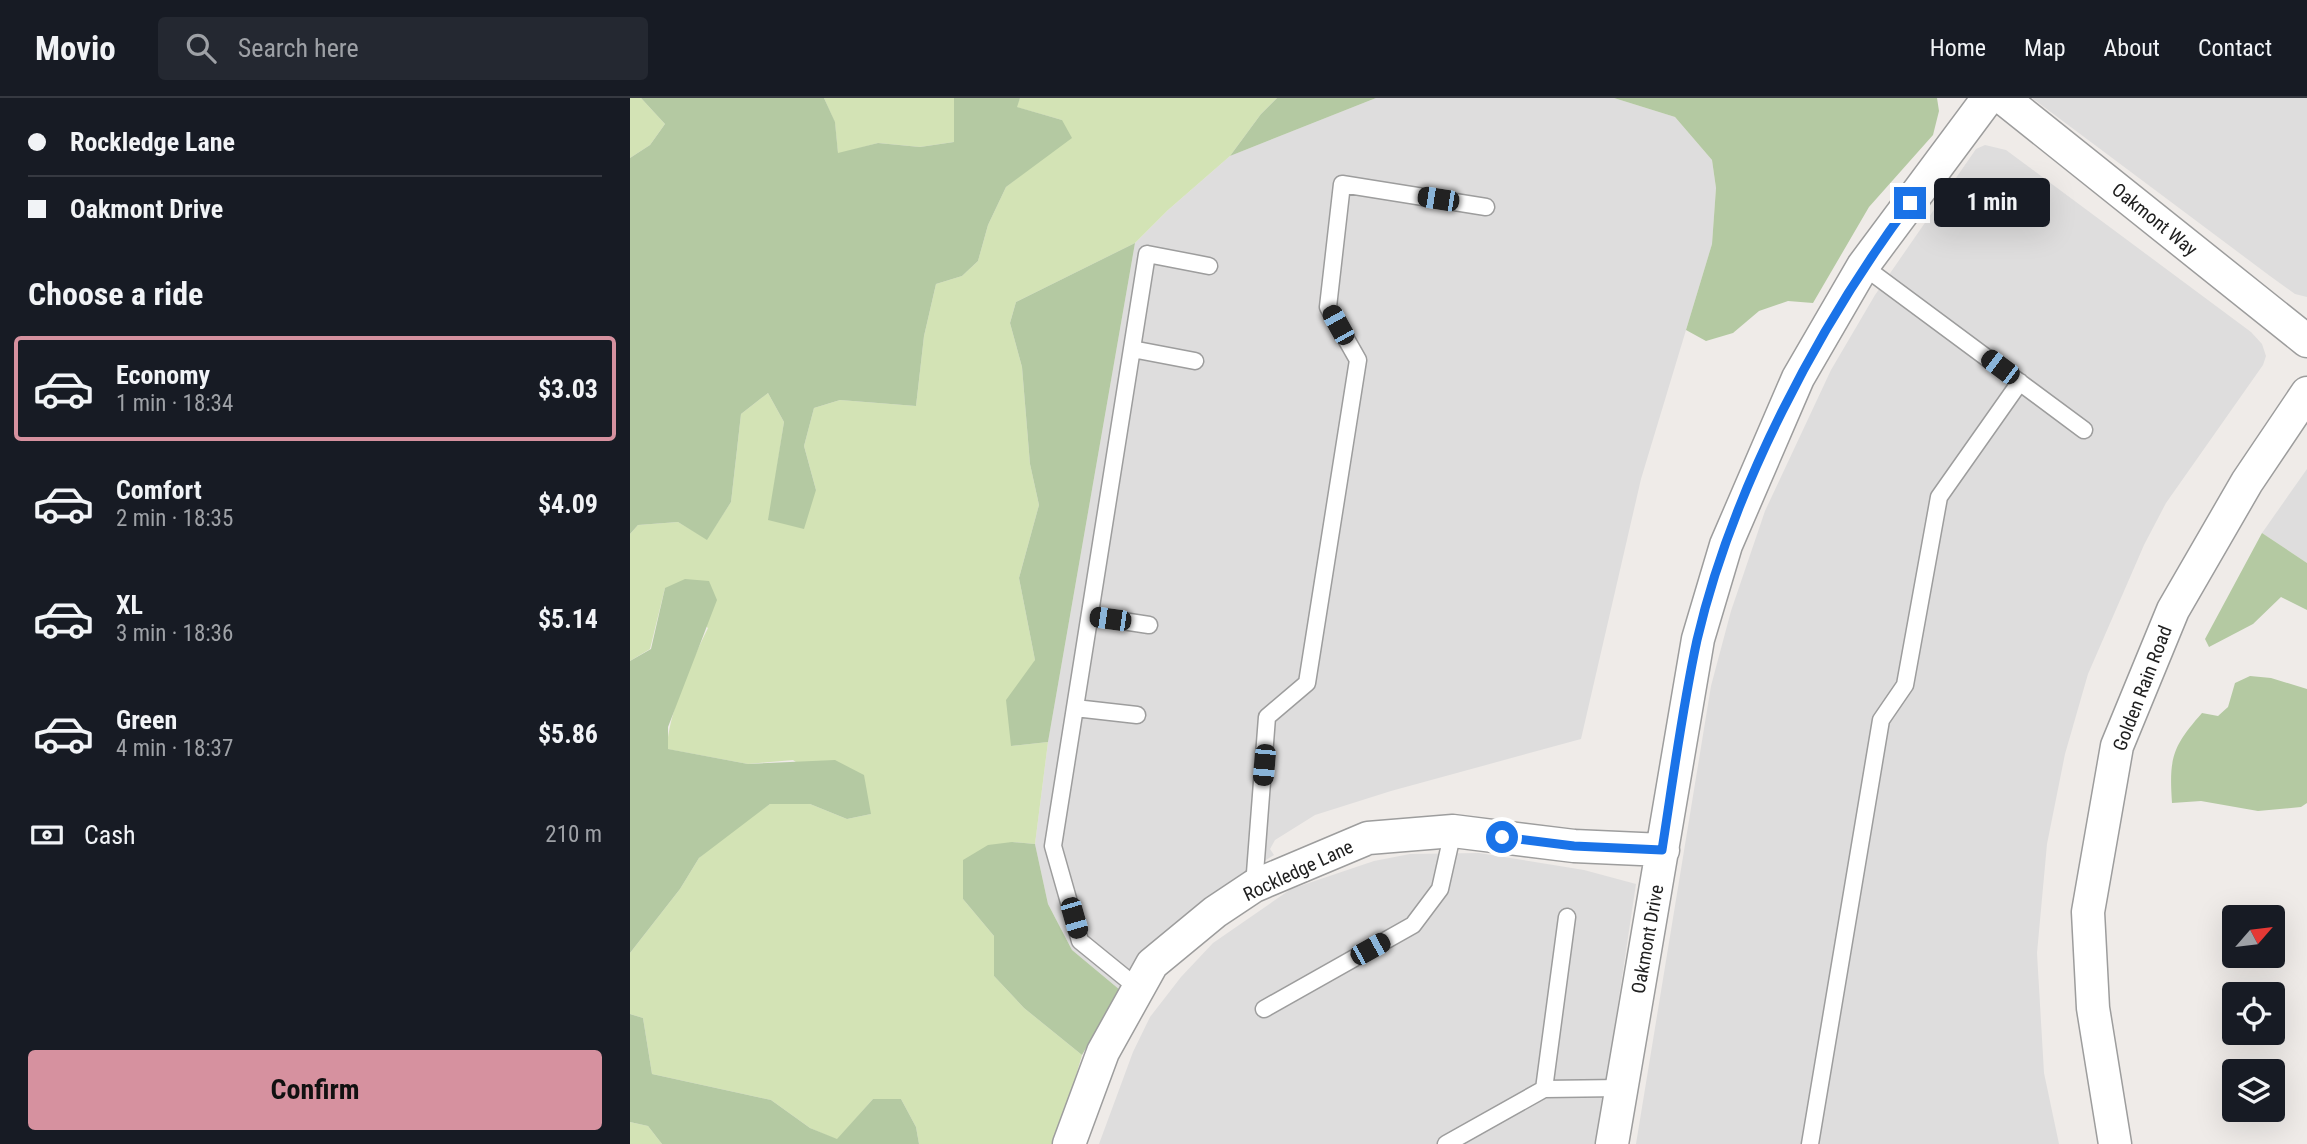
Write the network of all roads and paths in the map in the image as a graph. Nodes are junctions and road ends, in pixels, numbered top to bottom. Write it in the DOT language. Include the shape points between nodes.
graph roads {
  1 [pos="1987,98"];
  2 [pos="2003,98"];
  3 [pos="1486,207"];
  4 [pos="1863,265"];
  5 [pos="1209,266"];
  6 [pos="2307,341"];
  7 [pos="1132,349"];
  8 [pos="1195,361"];
  9 [pos="2020,382"];
  10 [pos="2307,393"];
  11 [pos="2084,430"];
  12 [pos="1090,616"];
  13 [pos="1149,625"];
  14 [pos="1075,708"];
  15 [pos="1137,715"];
  16 [pos="1453,831"];
  17 [pos="1662,850"];
  18 [pos="1254,886"];
  19 [pos="1567,917"];
  20 [pos="1139,989"];
  21 [pos="1264,1009"];
  22 [pos="1622,1088"];
  23 [pos="1544,1089"];
  24 [pos="1069,1144"];
  25 [pos="1446,1144"];
  26 [pos="1612,1144"];
  27 [pos="1810,1144"];
  28 [pos="2115,1144"];
  1 -- 4 [label="street, Oakmont Drive"];
  2 -- 6 [label="street, Oakmont Way"];
  3 -- 18 [label="lane" via="1342,184 1328,307 1358,360 1307,683 1267,717"];
  4 -- 9 [label="lane"];
  4 -- 17 [label="street, Oakmont Drive" via="1798,378 1726,545 1698,639"];
  5 -- 7 [label="lane" via="1147,254"];
  7 -- 8 [label="lane"];
  7 -- 12 [label="lane"];
  9 -- 11 [label="lane"];
  9 -- 27 [label="lane" via="1939,497 1905,685 1881,720"];
  10 -- 28 [label="street, Golden Rain Road" via="2247,482 2173,610 2117,746 2088,912 2093,1009"];
  12 -- 13 [label="lane"];
  12 -- 14 [label="lane"];
  14 -- 15 [label="lane"];
  14 -- 20 [label="lane" via="1054,846 1080,941"];
  16 -- 17 [label="street, Rockledge Lane" via="1574,846"];
  16 -- 18 [label="street, Rockledge Lane" via="1368,838"];
  16 -- 21 [label="lane" via="1440,890 1413,925"];
  17 -- 22 [label="street, Oakmont Drive"];
  18 -- 20 [label="street, Rockledge Lane" via="1153,964"];
  19 -- 23 [label="lane"];
  20 -- 24 [label="street, Rockledge Lane" via="1103,1052"];
  22 -- 23 [label="lane"];
  22 -- 26 [label="street, Oakmont Drive"];
  23 -- 25 [label="lane"];
}
